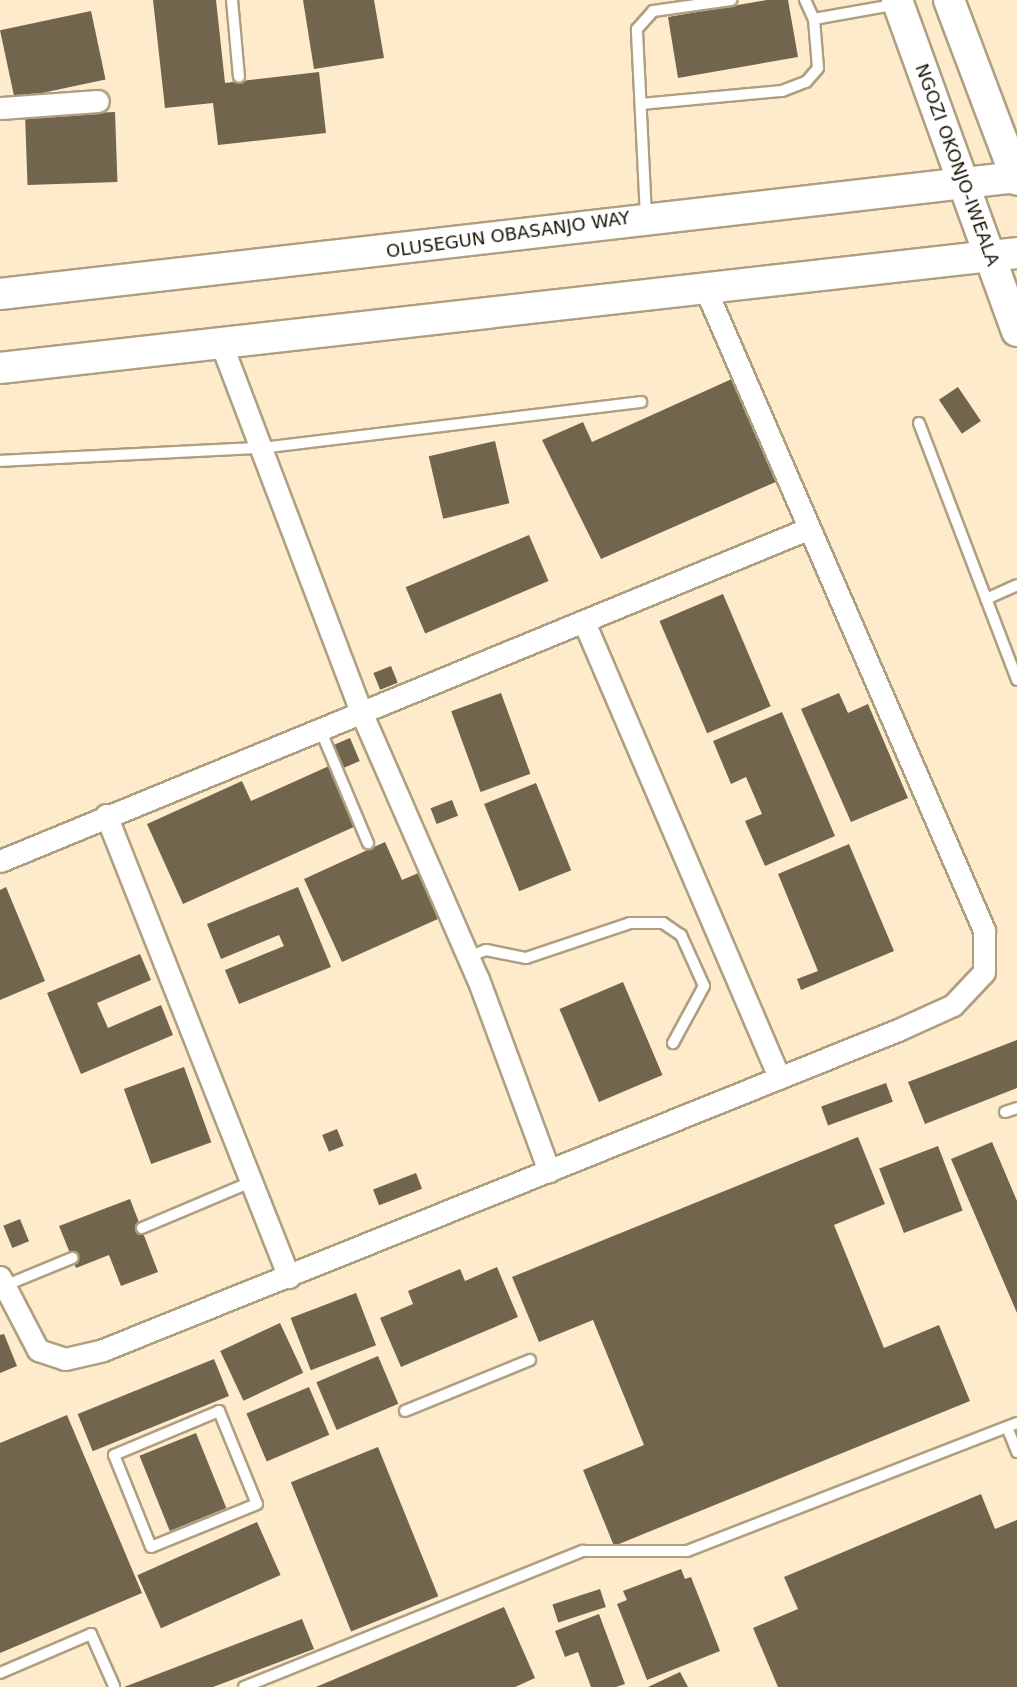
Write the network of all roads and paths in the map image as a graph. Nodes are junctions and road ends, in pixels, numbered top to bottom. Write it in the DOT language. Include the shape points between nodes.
graph roads {
  1 [pos="232,0"];
  2 [pos="731,0"];
  3 [pos="806,0"];
  4 [pos="950,0"];
  5 [pos="898,2"];
  6 [pos="814,19"];
  7 [pos="239,77"];
  8 [pos="98,101"];
  9 [pos="641,104"];
  10 [pos="0,108"];
  11 [pos="1017,178"];
  12 [pos="964,183"];
  13 [pos="646,216"];
  14 [pos="1003,255"];
  15 [pos="705,288"];
  16 [pos="0,294"];
  17 [pos="1017,331"];
  18 [pos="221,343"];
  19 [pos="0,368"];
  20 [pos="641,402"];
  21 [pos="919,423"];
  22 [pos="261,447"];
  23 [pos="0,461"];
  24 [pos="805,530"];
  25 [pos="1017,584"];
  26 [pos="986,599"];
  27 [pos="584,622"];
  28 [pos="1017,680"];
  29 [pos="362,713"];
  30 [pos="320,729"];
  31 [pos="106,815"];
  32 [pos="368,843"];
  33 [pos="0,861"];
  34 [pos="468,957"];
  35 [pos="673,1043"];
  36 [pos="779,1078"];
  37 [pos="1017,1108"];
  38 [pos="1005,1112"];
  39 [pos="550,1171"];
  40 [pos="251,1182"];
  41 [pos="142,1228"];
  42 [pos="72,1258"];
  43 [pos="289,1277"];
  44 [pos="2,1282"];
  45 [pos="530,1360"];
  46 [pos="405,1411"];
  47 [pos="1012,1425"];
  48 [pos="1017,1452"];
  49 [pos="257,1504"];
  50 [pos="0,1674"];
  51 [pos="114,1686"];
  52 [pos="244,1687"];
  1 -- 7 [label="lane"];
  2 -- 9 [label="lane" via="644,17 637,29"];
  3 -- 6 [label="lane"];
  4 -- 11 [label="main road"];
  5 -- 6 [label="lane"];
  5 -- 12 [label="main road, NGOZI OKONJO-IWEALA"];
  6 -- 9 [label="lane" via="818,68 806,82 782,91"];
  8 -- 10 [label="street"];
  9 -- 13 [label="lane"];
  11 -- 12 [label="main road, OLUSEGUN OBASANJO WAY"];
  12 -- 13 [label="main road, OLUSEGUN OBASANJO WAY"];
  12 -- 14 [label="main road, NGOZI OKONJO-IWEALA"];
  13 -- 16 [label="main road, OLUSEGUN OBASANJO WAY" via="355,256"];
  14 -- 15 [label="main road"];
  14 -- 17 [label="main road, NGOZI OKONJO-IWEALA"];
  15 -- 18 [label="main road"];
  15 -- 24 [label="street"];
  18 -- 19 [label="main road"];
  18 -- 22 [label="street"];
  20 -- 22 [label="lane"];
  21 -- 26 [label="lane"];
  22 -- 23 [label="lane"];
  22 -- 29 [label="street"];
  24 -- 27 [label="street"];
  24 -- 36 [label="street" via="984,930 984,972 953,1005"];
  25 -- 26 [label="lane"];
  26 -- 28 [label="lane"];
  27 -- 29 [label="street"];
  27 -- 36 [label="street"];
  29 -- 30 [label="street"];
  29 -- 34 [label="street"];
  30 -- 31 [label="street"];
  30 -- 32 [label="lane"];
  31 -- 33 [label="street"];
  31 -- 40 [label="street"];
  34 -- 35 [label="lane" via="486,950 526,958 630,923 663,923 681,935 704,986"];
  34 -- 39 [label="street"];
  36 -- 39 [label="street"];
  37 -- 38 [label="lane"];
  39 -- 43 [label="street"];
  40 -- 41 [label="lane"];
  40 -- 43 [label="street"];
  42 -- 44 [label="lane"];
  43 -- 44 [label="street" via="103,1350 65,1359 38,1350"];
  45 -- 46 [label="lane"];
  47 -- 48 [label="lane"];
  47 -- 52 [label="lane" via="687,1551 583,1551"];
  49 -- 49 [label="lane" via="219,1411 114,1455 152,1547"];
  50 -- 51 [label="lane" via="91,1634"];
}
